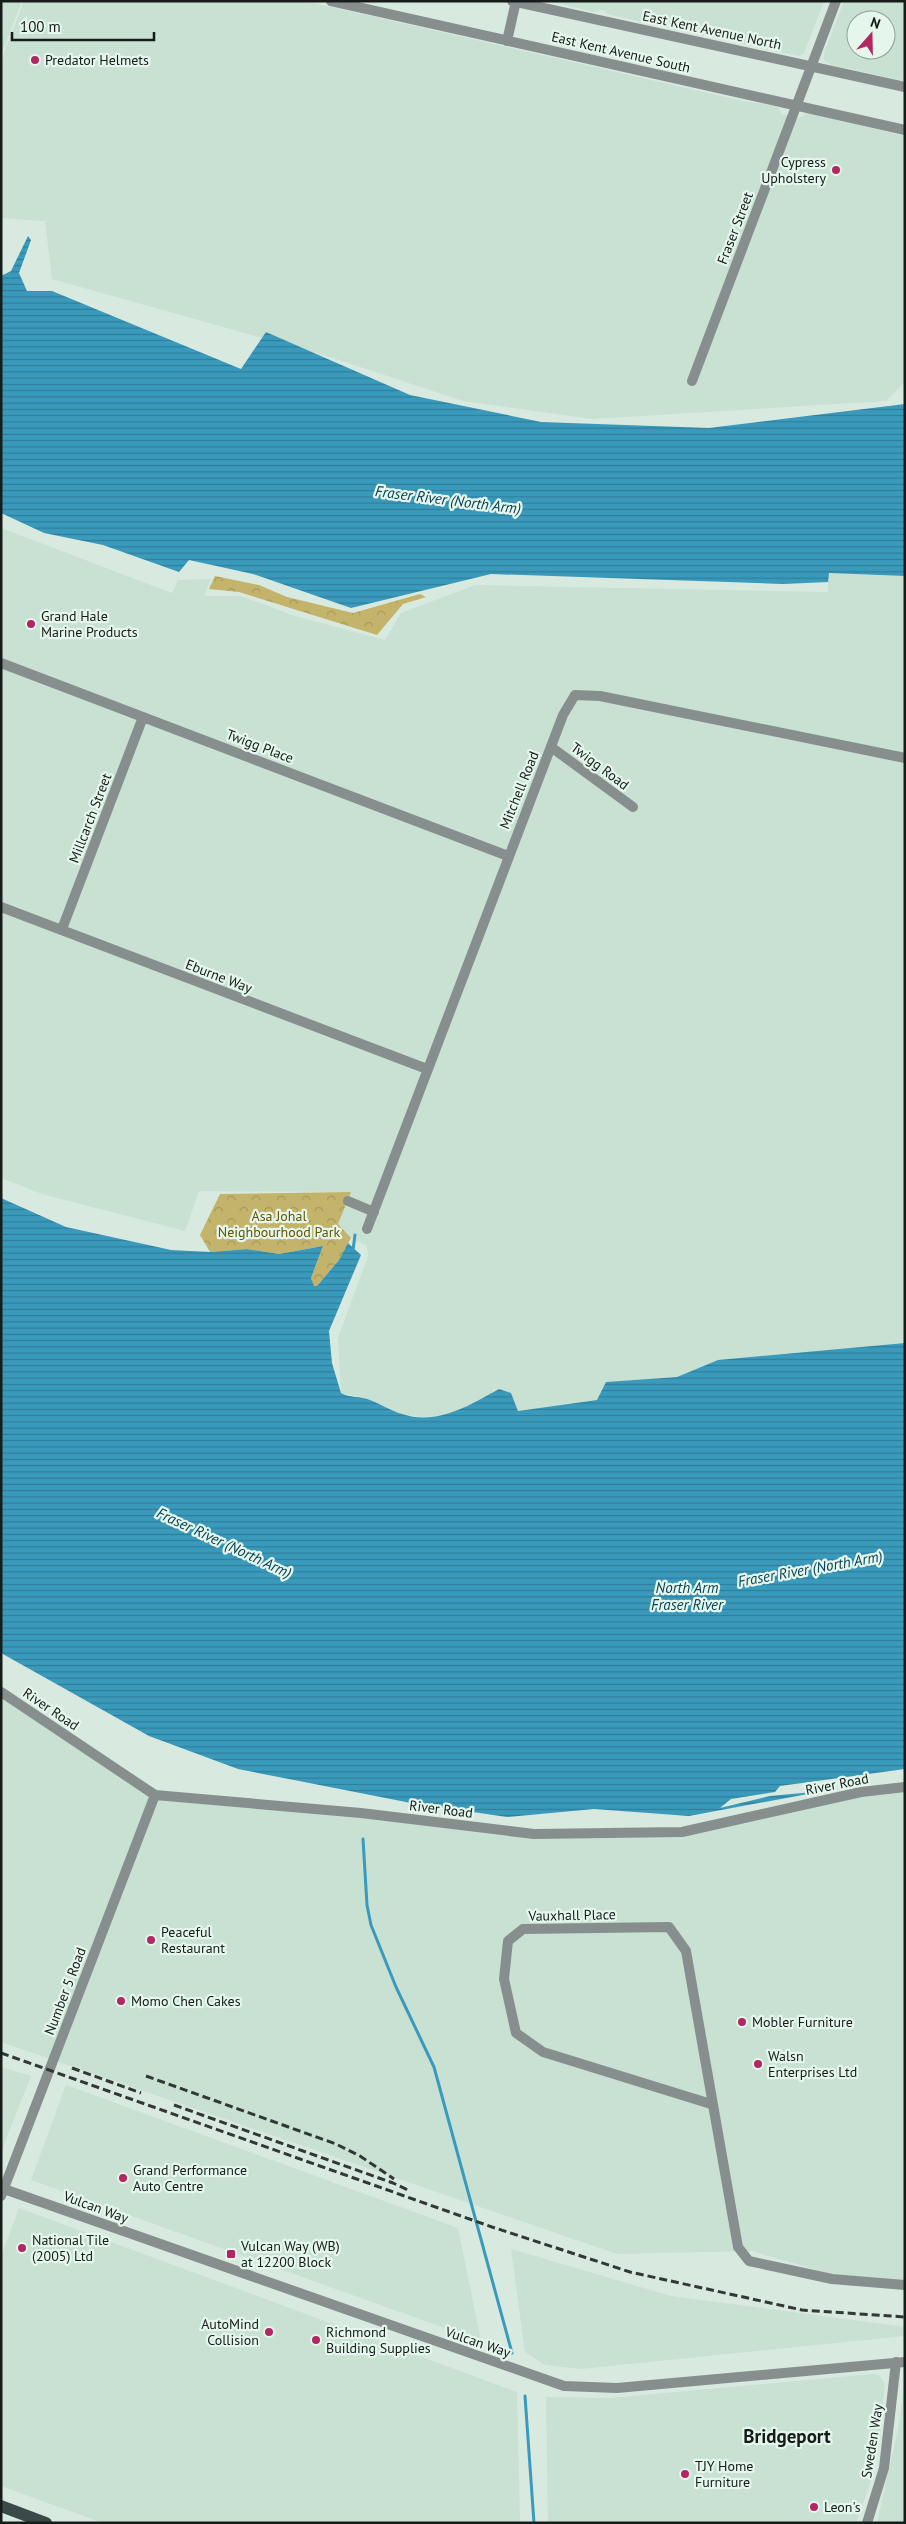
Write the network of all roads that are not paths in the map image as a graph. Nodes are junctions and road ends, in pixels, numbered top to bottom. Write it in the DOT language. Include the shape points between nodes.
graph roads {
  1 [pos="330,1"];
  2 [pos="836,1"];
  3 [pos="514,2"];
  4 [pos="507,41"];
  5 [pos="810,66"];
  6 [pos="905,87"];
  7 [pos="796,104"];
  8 [pos="905,130"];
  9 [pos="692,381"];
  10 [pos="1,663"];
  11 [pos="143,717"];
  12 [pos="551,747"];
  13 [pos="905,758"];
  14 [pos="633,807"];
  15 [pos="508,856"];
  16 [pos="1,907"];
  17 [pos="62,930"];
  18 [pos="427,1069"];
  19 [pos="348,1201"];
  20 [pos="374,1212"];
  21 [pos="367,1229"];
  22 [pos="1,1692"];
  23 [pos="905,1787"];
  24 [pos="155,1795"];
  25 [pos="711,2104"];
  26 [pos="3,2192"];
  27 [pos="905,2285"];
  28 [pos="900,2362"];
  29 [pos="1,2506"];
  30 [pos="46,2523"];
  31 [pos="867,2523"];
  1 -- 4 [label="street, East Kent Avenue South"];
  2 -- 5 [label="street, Fraser Street"];
  3 -- 4 [label="street"];
  3 -- 5 [label="street, East Kent Avenue North"];
  4 -- 7 [label="street, East Kent Avenue South"];
  5 -- 6 [label="street, East Kent Avenue North"];
  5 -- 7 [label="street, Fraser Street"];
  7 -- 8 [label="street, East Kent Avenue South"];
  7 -- 9 [label="street, Fraser Street"];
  10 -- 11 [label="street, Twigg Place"];
  11 -- 15 [label="street, Twigg Place"];
  11 -- 17 [label="street, Millcarch Street"];
  12 -- 13 [label="street, Mitchell Road" via="563,715 576,695 593,695"];
  12 -- 14 [label="street, Twigg Road"];
  12 -- 15 [label="street, Mitchell Road"];
  15 -- 18 [label="street, Mitchell Road"];
  16 -- 17 [label="street, Eburne Way"];
  17 -- 18 [label="street, Eburne Way"];
  18 -- 20 [label="street, Mitchell Road"];
  19 -- 20 [label="street"];
  20 -- 21 [label="street, Mitchell Road"];
  22 -- 24 [label="street, River Road"];
  23 -- 24 [label="street, River Road" via="861,1792 682,1832 534,1834 361,1813"];
  24 -- 26 [label="street, Number 5 Road"];
  25 -- 25 [label="street, Vauxhall Place" via="686,1951 669,1928 523,1929 508,1941 504,1980 516,2033 543,2052"];
  25 -- 27 [label="street, Vauxhall Place" via="738,2247 749,2261 832,2279"];
  26 -- 28 [label="street, Vulcan Way" via="564,2386 617,2388"];
  28 -- 31 [label="street, Sweden Way" via="884,2468"];
  29 -- 30 [label="main road"];
}
